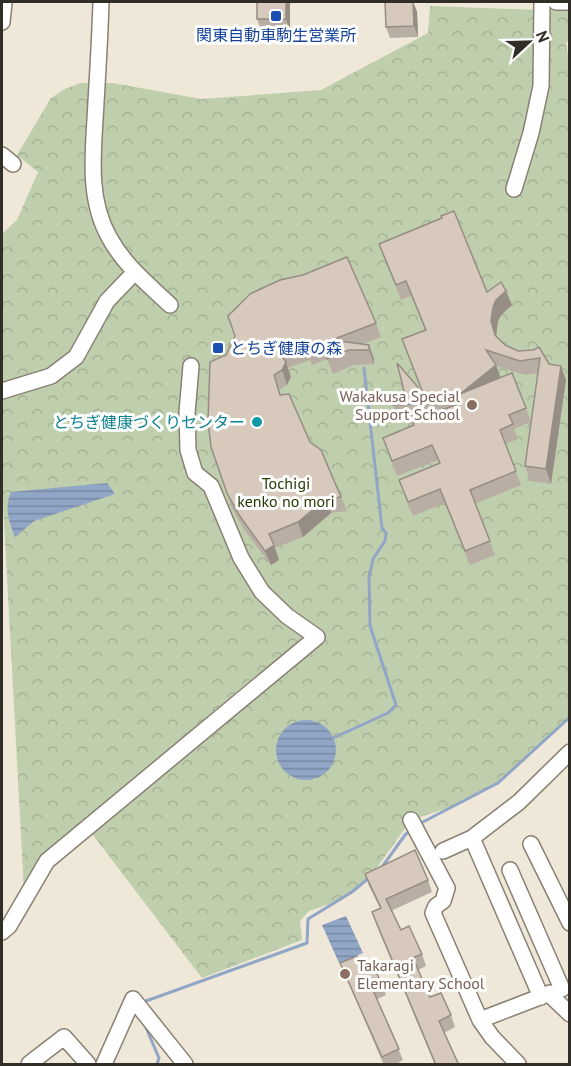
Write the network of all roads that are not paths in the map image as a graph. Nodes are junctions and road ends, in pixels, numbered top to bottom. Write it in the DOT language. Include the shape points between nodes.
graph roads {
  1 [pos="4,2"];
  2 [pos="101,2"];
  3 [pos="542,2"];
  4 [pos="556,2"];
  5 [pos="570,2"];
  6 [pos="2,22"];
  7 [pos="514,189"];
  8 [pos="135,272"];
  9 [pos="170,305"];
  10 [pos="191,366"];
  11 [pos="2,391"];
  12 [pos="570,752"];
  13 [pos="414,826"];
  14 [pos="472,838"];
  15 [pos="531,844"];
  16 [pos="443,851"];
  17 [pos="510,870"];
  18 [pos="570,923"];
  19 [pos="2,932"];
  20 [pos="555,991"];
  21 [pos="570,1014"];
  22 [pos="480,1020"];
  23 [pos="29,1065"];
  24 [pos="88,1065"];
  25 [pos="104,1065"];
  26 [pos="184,1065"];
  27 [pos="518,1065"];
  1 -- 6 [label="street"];
  2 -- 8 [label="street" via="94,194 108,236"];
  3 -- 7 [label="street" via="541,86"];
  4 -- 5 [label="street"];
  8 -- 9 [label="street"];
  8 -- 11 [label="street" via="107,301 76,357 51,376"];
  10 -- 19 [label="street" via="188,450 195,473 211,486 241,558 262,592 286,616 317,637 47,861"];
  12 -- 14 [label="street" via="519,802"];
  13 -- 22 [label="street" via="447,888 433,914"];
  14 -- 16 [label="street"];
  14 -- 20 [label="street"];
  15 -- 18 [label="street"];
  17 -- 20 [label="street"];
  20 -- 21 [label="street"];
  20 -- 22 [label="street"];
  22 -- 27 [label="street"];
  23 -- 24 [label="street" via="64,1037"];
  25 -- 26 [label="street" via="133,999"];
}
